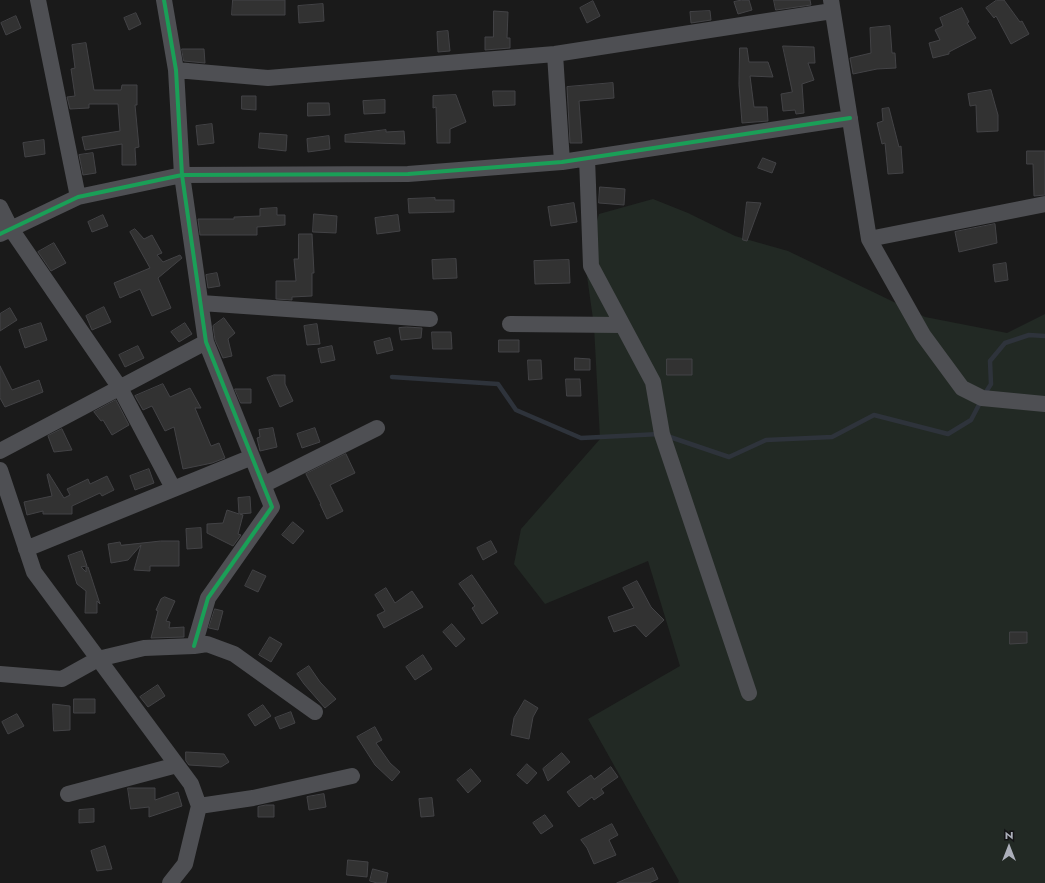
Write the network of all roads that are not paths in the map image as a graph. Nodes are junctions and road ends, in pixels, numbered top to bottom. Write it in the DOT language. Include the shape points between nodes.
graph roads {
  1 [pos="38,0"];
  2 [pos="164,0"];
  3 [pos="831,6"];
  4 [pos="555,54"];
  5 [pos="176,70"];
  6 [pos="850,118"];
  7 [pos="587,158"];
  8 [pos="562,162"];
  9 [pos="182,175"];
  10 [pos="78,197"];
  11 [pos="1045,204"];
  12 [pos="0,207"];
  13 [pos="5,231"];
  14 [pos="869,238"];
  15 [pos="201,303"];
  16 [pos="430,320"];
  17 [pos="510,324"];
  18 [pos="622,325"];
  19 [pos="206,342"];
  20 [pos="120,388"];
  21 [pos="1045,404"];
  22 [pos="377,428"];
  23 [pos="0,451"];
  24 [pos="252,457"];
  25 [pos="0,470"];
  26 [pos="263,485"];
  27 [pos="173,488"];
  28 [pos="26,549"];
  29 [pos="194,646"];
  30 [pos="98,659"];
  31 [pos="0,674"];
  32 [pos="749,693"];
  33 [pos="315,712"];
  34 [pos="177,766"];
  35 [pos="352,776"];
  36 [pos="68,794"];
  37 [pos="199,806"];
  38 [pos="170,883"];
  1 -- 10 [label="street"];
  2 -- 5 [label="street"];
  3 -- 4 [label="street"];
  3 -- 6 [label="street"];
  4 -- 5 [label="street" via="268,78"];
  4 -- 8 [label="street"];
  5 -- 9 [label="street"];
  6 -- 7 [label="street"];
  6 -- 14 [label="street"];
  7 -- 8 [label="street"];
  7 -- 18 [label="street" via="591,266"];
  8 -- 9 [label="street" via="408,174"];
  9 -- 10 [label="street"];
  9 -- 15 [label="street"];
  10 -- 13 [label="street"];
  11 -- 14 [label="street"];
  12 -- 13 [label="street"];
  13 -- 20 [label="street"];
  14 -- 21 [label="street" via="923,335 962,388 982,398"];
  15 -- 16 [label="street"];
  15 -- 19 [label="street"];
  17 -- 18 [label="street"];
  18 -- 32 [label="street" via="653,382 662,434"];
  19 -- 20 [label="street"];
  19 -- 24 [label="street"];
  20 -- 23 [label="street"];
  20 -- 27 [label="street"];
  22 -- 26 [label="street"];
  24 -- 26 [label="street"];
  24 -- 27 [label="street"];
  25 -- 28 [label="street"];
  26 -- 29 [label="street" via="272,507 208,598"];
  27 -- 28 [label="street"];
  28 -- 30 [label="street" via="34,572"];
  29 -- 30 [label="street" via="144,648"];
  29 -- 33 [label="street" via="207,644 234,654"];
  30 -- 31 [label="street" via="62,678"];
  30 -- 34 [label="street"];
  34 -- 36 [label="street"];
  34 -- 37 [label="street" via="191,784"];
  35 -- 37 [label="street" via="253,798"];
  37 -- 38 [label="street" via="185,864"];
}
